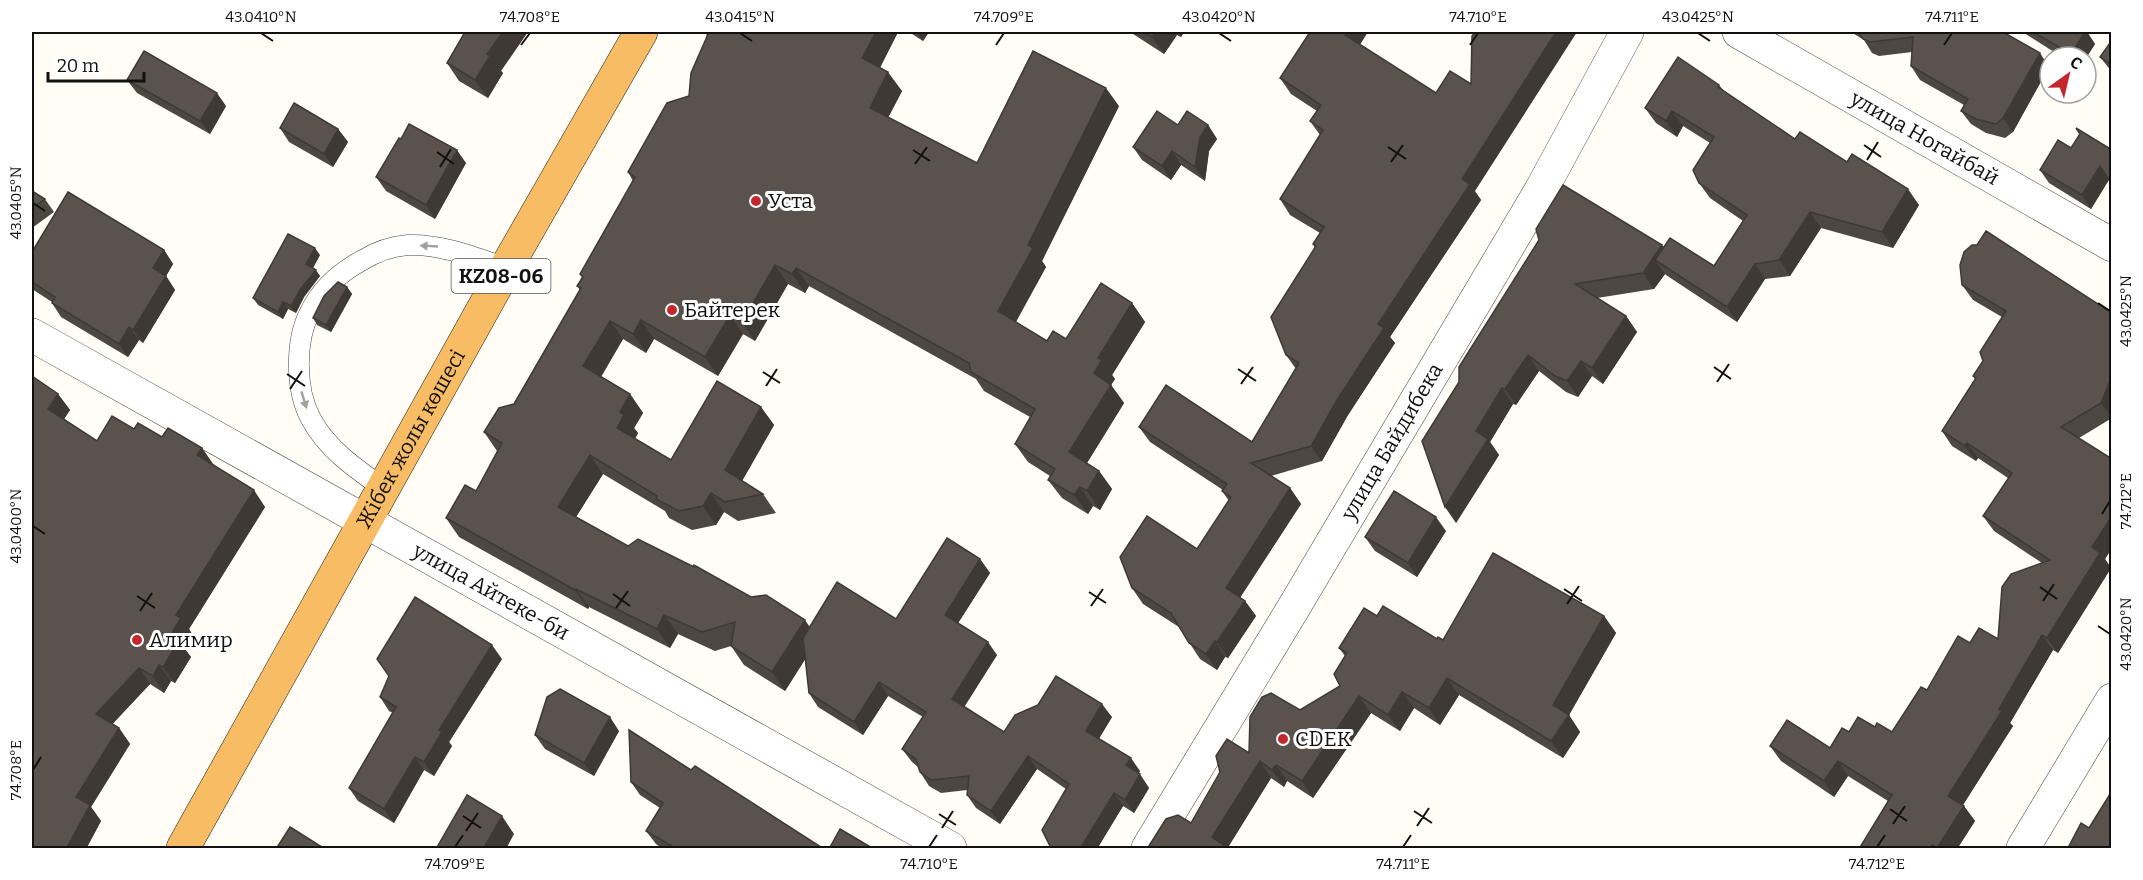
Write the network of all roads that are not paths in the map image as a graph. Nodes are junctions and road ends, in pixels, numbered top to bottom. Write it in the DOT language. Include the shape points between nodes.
graph roads {
  1 [pos="641,32"];
  2 [pos="1628,32"];
  3 [pos="1739,32"];
  4 [pos="2112,245"];
  5 [pos="506,268"];
  6 [pos="32,335"];
  7 [pos="382,488"];
  8 [pos="364,521"];
  9 [pos="2112,700"];
  10 [pos="183,849"];
  11 [pos="950,849"];
  12 [pos="1149,849"];
  13 [pos="2023,849"];
  1 -- 5 [label="highway, Жібек жолы көшесі / KZ08-06"];
  2 -- 12 [label="street, улица Байдибека" via="1540,192"];
  3 -- 4 [label="street, улица Ногайбай"];
  5 -- 7 [label="highway, Жібек жолы көшесі / KZ08-06"];
  5 -- 7 [label="lane, one-way" via="438,246 406,245 374,253 345,270 309,313 299,353 300,386 310,417 328,445"];
  6 -- 8 [label="street, улица Айтеке-би"];
  7 -- 8 [label="highway, Жібек жолы көшесі / KZ08-06"];
  8 -- 10 [label="highway, Жібек жолы көшесі / KZ08-06"];
  8 -- 11 [label="street, улица Айтеке-би"];
  9 -- 13 [label="street"];
}
